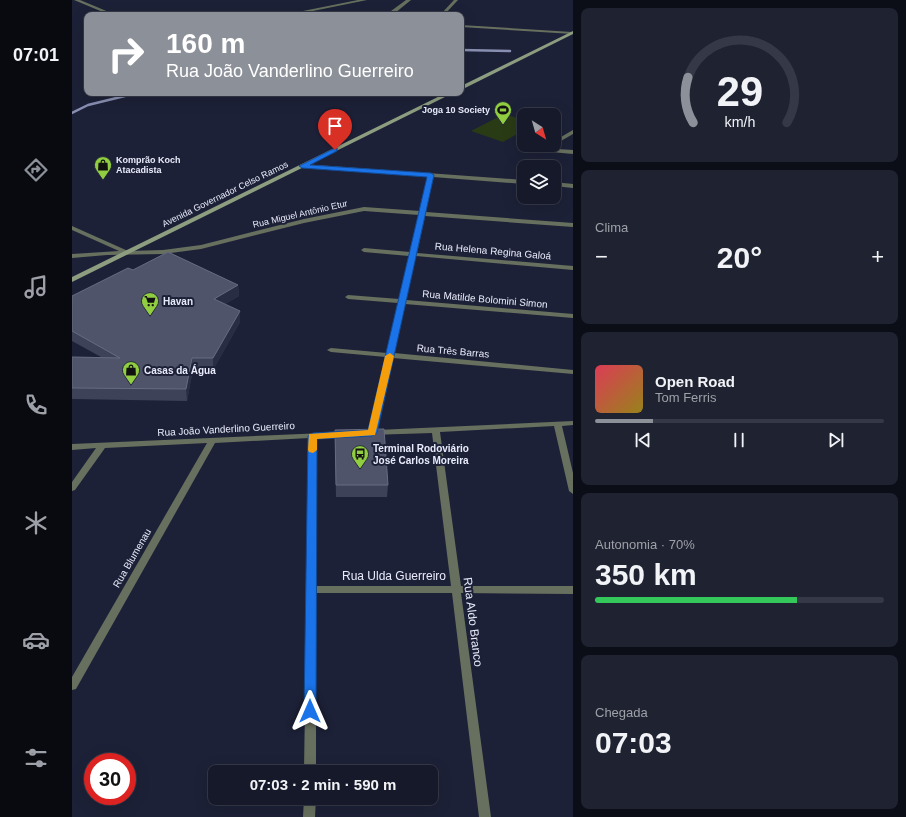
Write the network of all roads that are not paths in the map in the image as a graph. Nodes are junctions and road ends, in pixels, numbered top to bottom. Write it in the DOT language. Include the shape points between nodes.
graph roads {
  1 [pos="76,0"];
  2 [pos="365,0"];
  3 [pos="409,0"];
  4 [pos="456,0"];
  5 [pos="106,12"];
  6 [pos="303,12"];
  7 [pos="393,12"];
  8 [pos="445,12"];
  9 [pos="464,26"];
  10 [pos="573,32"];
  11 [pos="464,86"];
  12 [pos="444,96"];
  13 [pos="573,132"];
  14 [pos="561,139"];
  15 [pos="561,151"];
  16 [pos="573,152"];
  17 [pos="302,166"];
  18 [pos="431,175"];
  19 [pos="517,181"];
  20 [pos="561,185"];
  21 [pos="573,186"];
  22 [pos="422,213"];
  23 [pos="573,225"];
  24 [pos="72,228"];
  25 [pos="364,250"];
  26 [pos="127,252"];
  27 [pos="413,254"];
  28 [pos="72,256"];
  29 [pos="573,268"];
  30 [pos="72,280"];
  31 [pos="348,297"];
  32 [pos="402,302"];
  33 [pos="573,316"];
  34 [pos="331,350"];
  35 [pos="390,355"];
  36 [pos="573,372"];
  37 [pos="573,423"];
  38 [pos="557,424"];
  39 [pos="436,430"];
  40 [pos="365,433"];
  41 [pos="313,436"];
  42 [pos="212,441"];
  43 [pos="72,446"];
  44 [pos="102,446"];
  45 [pos="72,488"];
  46 [pos="573,491"];
  47 [pos="311,589"];
  48 [pos="456,590"];
  49 [pos="573,590"];
  50 [pos="72,686"];
  51 [pos="310,765"];
  52 [pos="310,805"];
  53 [pos="309,817"];
  54 [pos="485,817"];
  1 -- 5 [label="street"];
  2 -- 6 [label="street"];
  3 -- 7 [label="street"];
  4 -- 8 [label="street"];
  9 -- 10 [label="street"];
  10 -- 11 [label="main road"];
  12 -- 17 [label="main road, Avenida Governador Celso Ramos"];
  13 -- 14 [label="street"];
  15 -- 16 [label="street"];
  17 -- 18 [label="street"];
  17 -- 26 [label="main road, Avenida Governador Celso Ramos"];
  18 -- 19 [label="street"];
  18 -- 22 [label="street"];
  20 -- 21 [label="street"];
  22 -- 23 [label="street, Rua Miguel Antônio Etur"];
  22 -- 26 [label="street, Rua Miguel Antônio Etur" via="359,210 201,247 163,252"];
  22 -- 27 [label="street"];
  24 -- 26 [label="street"];
  25 -- 27 [label="street, Rua Helena Regina Galoá"];
  26 -- 28 [label="street, Rua Miguel Antônio Etur"];
  26 -- 30 [label="main road, Avenida Governador Celso Ramos"];
  27 -- 29 [label="street, Rua Helena Regina Galoá"];
  27 -- 32 [label="street"];
  31 -- 32 [label="street, Rua Matilde Bolomini Simon"];
  32 -- 33 [label="street, Rua Matilde Bolomini Simon"];
  32 -- 35 [label="street"];
  34 -- 35 [label="street, Rua Três Barras"];
  35 -- 36 [label="street, Rua Três Barras"];
  35 -- 40 [label="street"];
  37 -- 38 [label="street, Rua João Vanderlino Guerreiro"];
  38 -- 39 [label="street, Rua João Vanderlino Guerreiro"];
  38 -- 46 [label="street"];
  39 -- 40 [label="street, Rua João Vanderlino Guerreiro"];
  39 -- 48 [label="street, Rua Aldo Branco"];
  40 -- 41 [label="street, Rua João Vanderlino Guerreiro"];
  41 -- 42 [label="street, Rua João Vanderlino Guerreiro"];
  41 -- 47 [label="street"];
  42 -- 44 [label="street, Rua João Vanderlino Guerreiro"];
  42 -- 50 [label="street, Rua Blumenau"];
  43 -- 44 [label="street, Rua João Vanderlino Guerreiro"];
  44 -- 45 [label="street"];
  47 -- 48 [label="street, Rua Ulda Guerreiro"];
  47 -- 51 [label="street"];
  48 -- 49 [label="street, Rua Ulda Guerreiro"];
  48 -- 54 [label="street, Rua Aldo Branco"];
  52 -- 53 [label="street"];
}
